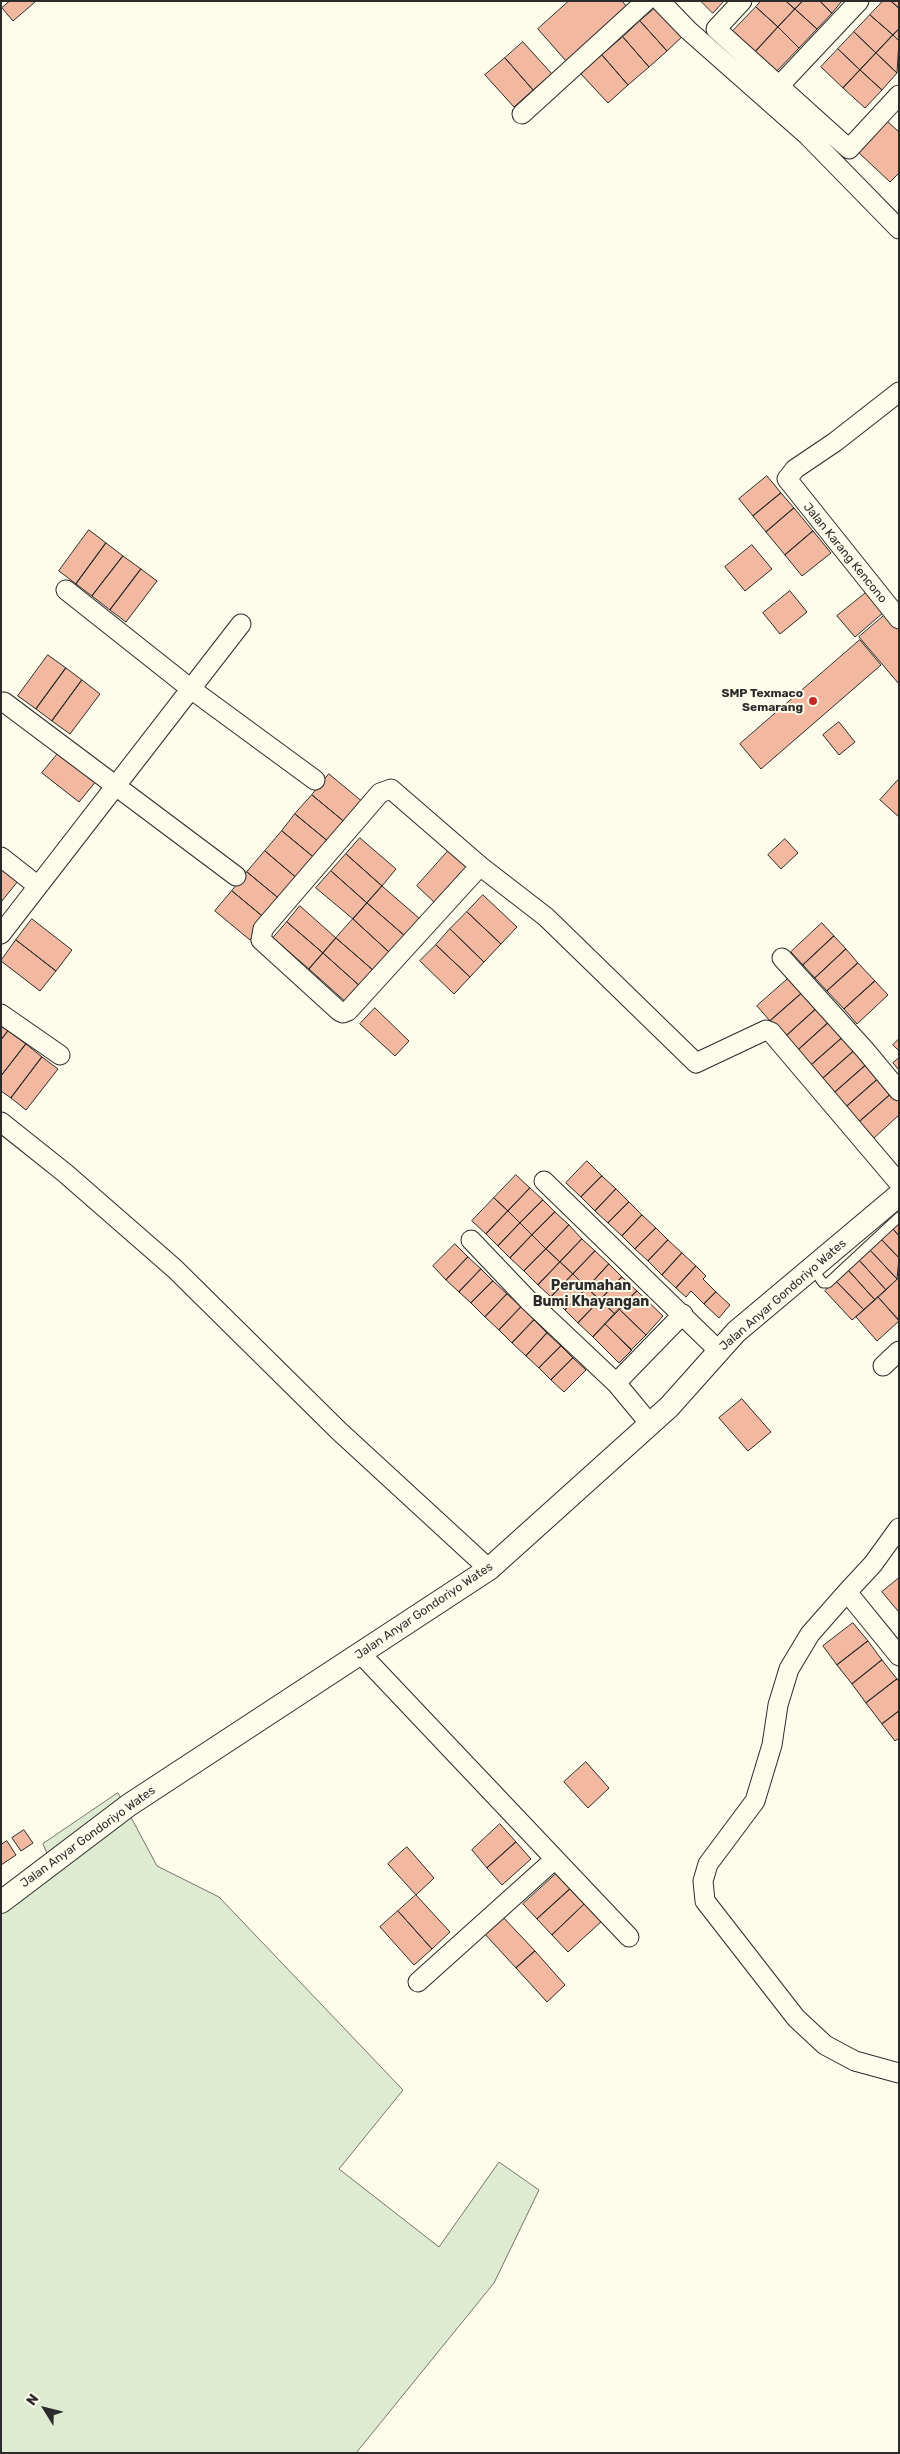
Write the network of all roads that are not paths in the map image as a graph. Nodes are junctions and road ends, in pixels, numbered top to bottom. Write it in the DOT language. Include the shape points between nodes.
graph roads {
  1 [pos="646,1"];
  2 [pos="660,1"];
  3 [pos="742,1"];
  4 [pos="859,1"];
  5 [pos="779,86"];
  6 [pos="899,95"];
  7 [pos="522,114"];
  8 [pos="899,229"];
  9 [pos="899,392"];
  10 [pos="66,590"];
  11 [pos="899,619"];
  12 [pos="241,624"];
  13 [pos="191,689"];
  14 [pos="4,702"];
  15 [pos="315,780"];
  16 [pos="116,786"];
  17 [pos="1,857"];
  18 [pos="480,866"];
  19 [pos="236,876"];
  20 [pos="38,886"];
  21 [pos="1,934"];
  22 [pos="782,958"];
  23 [pos="1,1014"];
  24 [pos="60,1055"];
  25 [pos="899,1091"];
  26 [pos="1,1122"];
  27 [pos="544,1181"];
  28 [pos="899,1183"];
  29 [pos="899,1195"];
  30 [pos="899,1217"];
  31 [pos="471,1240"];
  32 [pos="812,1268"];
  33 [pos="683,1314"];
  34 [pos="718,1350"];
  35 [pos="899,1351"];
  36 [pos="883,1366"];
  37 [pos="616,1383"];
  38 [pos="650,1424"];
  39 [pos="899,1528"];
  40 [pos="490,1569"];
  41 [pos="847,1592"];
  42 [pos="360,1653"];
  43 [pos="899,1656"];
  44 [pos="555,1860"];
  45 [pos="1,1902"];
  46 [pos="629,1937"];
  47 [pos="418,1982"];
  48 [pos="899,2073"];
  1 -- 7 [label="street"];
  2 -- 8 [label="street" via="688,30 808,136"];
  3 -- 5 [label="street" via="716,29"];
  4 -- 5 [label="street"];
  5 -- 6 [label="street" via="849,149"];
  9 -- 11 [label="street, Jalan Karang Kencono" via="794,469 787,479"];
  10 -- 13 [label="street"];
  12 -- 13 [label="street"];
  13 -- 15 [label="street"];
  13 -- 16 [label="street"];
  14 -- 16 [label="street"];
  16 -- 19 [label="street"];
  16 -- 20 [label="street"];
  17 -- 20 [label="street"];
  18 -- 18 [label="street" via="391,789 385,790 263,929 261,940 339,1011 348,1011"];
  18 -- 28 [label="street" via="546,917 696,1063 766,1030 771,1032"];
  20 -- 21 [label="street"];
  22 -- 25 [label="street"];
  23 -- 24 [label="street"];
  26 -- 40 [label="street" via="175,1269 339,1432"];
  27 -- 33 [label="street"];
  29 -- 32 [label="street, Jalan Anyar Gondoriyo Wates"];
  30 -- 32 [label="lane" via="828,1283 823,1283"];
  31 -- 37 [label="street" via="529,1301"];
  32 -- 34 [label="street, Jalan Anyar Gondoriyo Wates"];
  33 -- 34 [label="street"];
  33 -- 37 [label="street"];
  34 -- 38 [label="street, Jalan Anyar Gondoriyo Wates"];
  35 -- 36 [label="street"];
  37 -- 38 [label="street"];
  38 -- 40 [label="street, Jalan Anyar Gondoriyo Wates"];
  39 -- 41 [label="street" via="873,1564"];
  40 -- 42 [label="street, Jalan Anyar Gondoriyo Wates"];
  41 -- 43 [label="street"];
  41 -- 48 [label="street" via="810,1634 789,1669 755,1801 708,1864 703,1882 705,1901 796,2018 825,2045 855,2061"];
  42 -- 44 [label="street"];
  42 -- 45 [label="street, Jalan Anyar Gondoriyo Wates" via="129,1805"];
  44 -- 46 [label="street"];
  44 -- 47 [label="street"];
}
